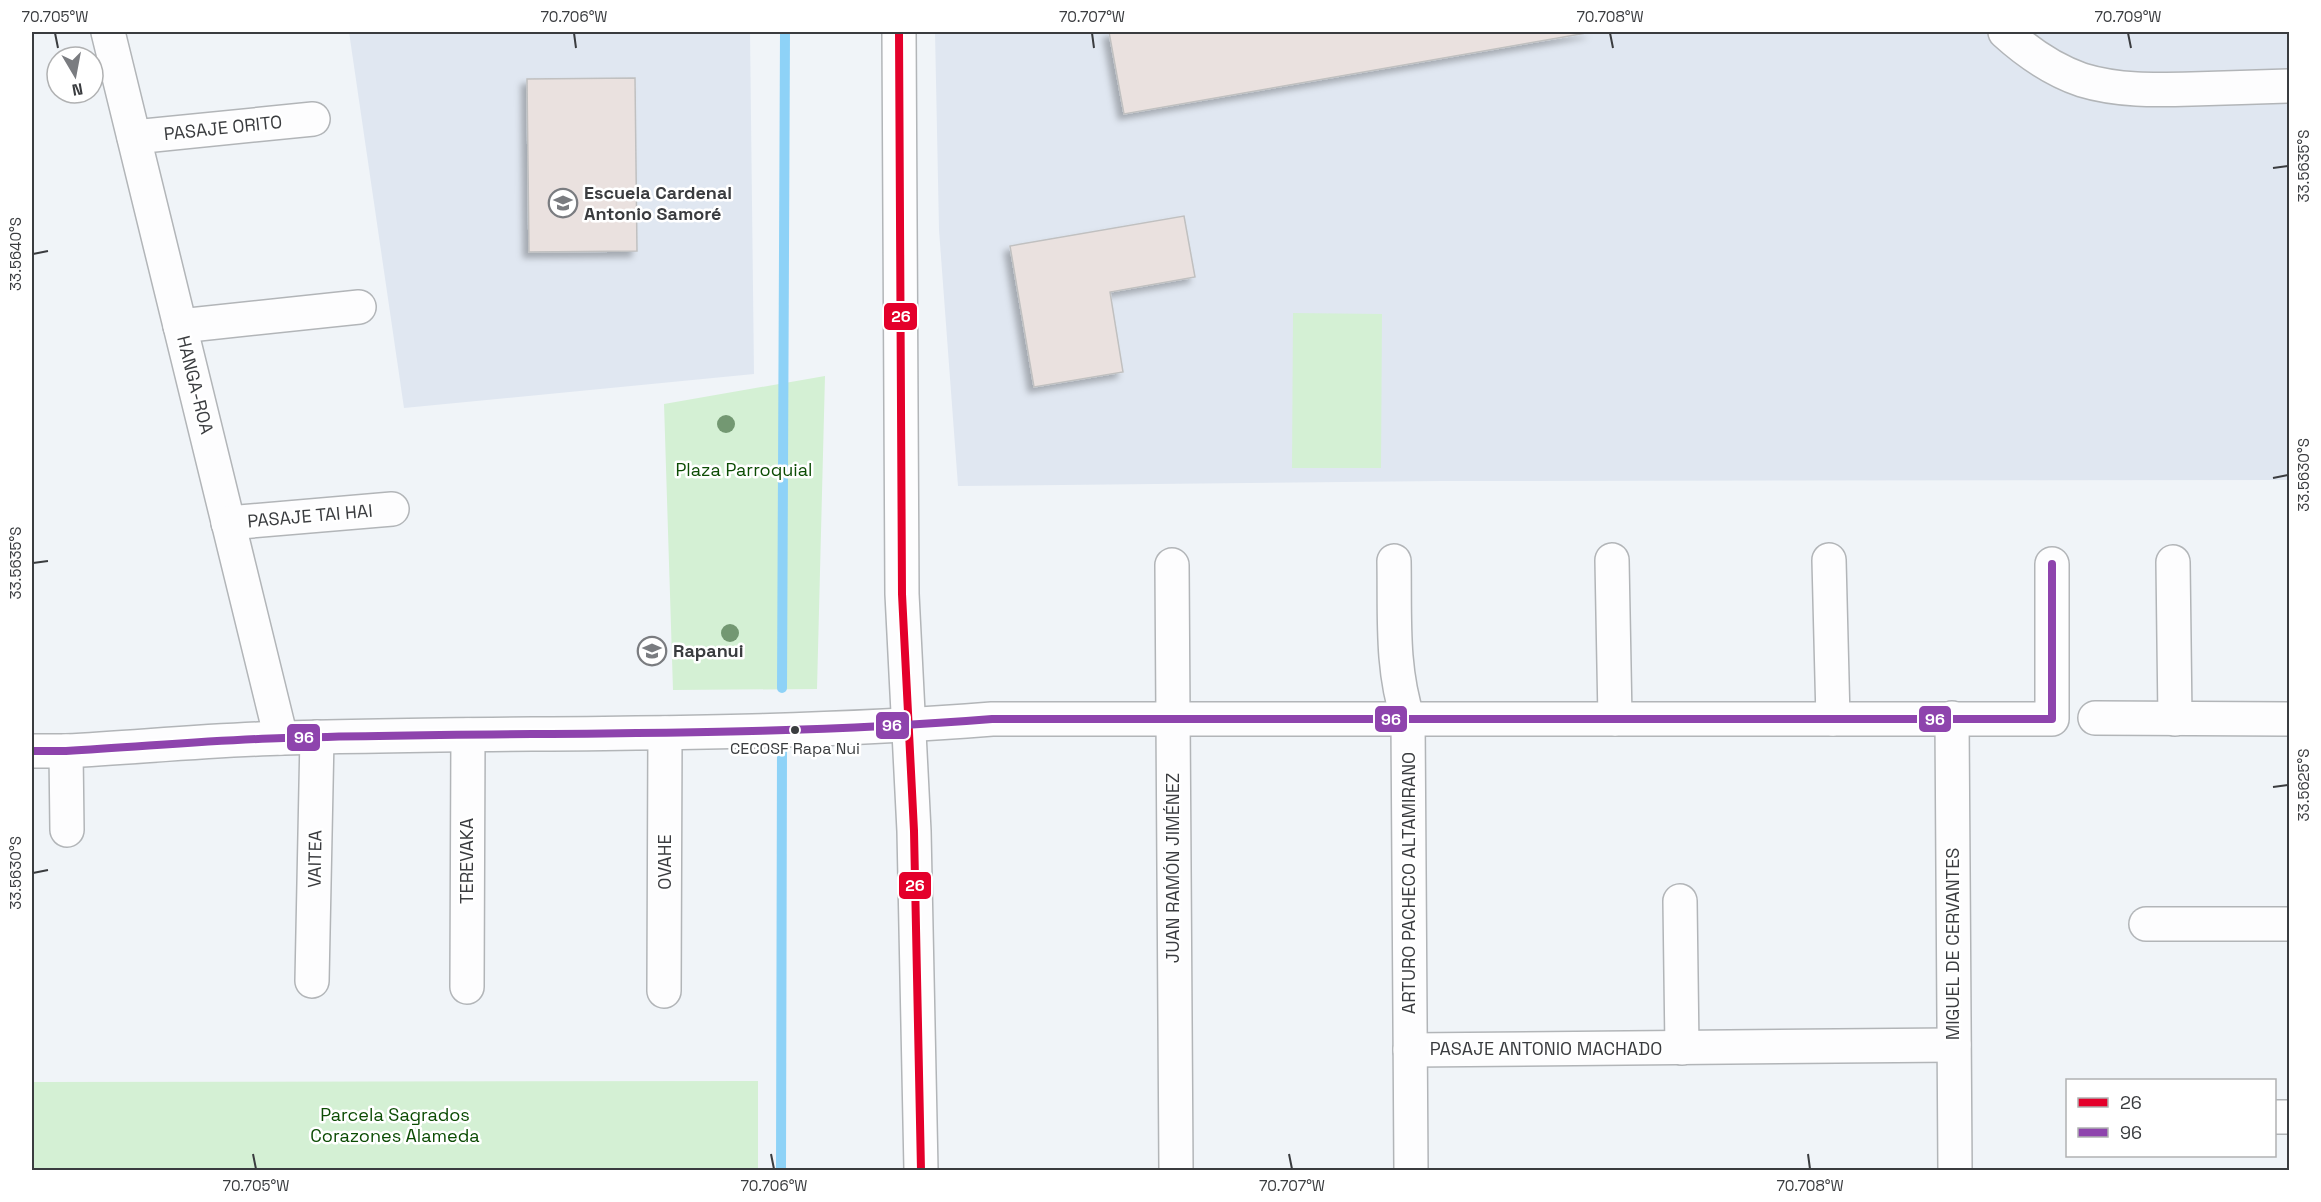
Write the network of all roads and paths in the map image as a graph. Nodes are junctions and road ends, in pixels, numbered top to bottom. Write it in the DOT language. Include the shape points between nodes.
graph roads {
  1 [pos="108,32"];
  2 [pos="899,32"];
  3 [pos="2004,32"];
  4 [pos="2289,86"];
  5 [pos="313,119"];
  6 [pos="134,137"];
  7 [pos="359,307"];
  8 [pos="180,326"];
  9 [pos="392,509"];
  10 [pos="228,523"];
  11 [pos="1612,560"];
  12 [pos="1829,560"];
  13 [pos="1394,561"];
  14 [pos="2173,562"];
  15 [pos="2052,564"];
  16 [pos="1172,565"];
  17 [pos="1952,718"];
  18 [pos="2095,718"];
  19 [pos="2175,718"];
  20 [pos="1172,719"];
  21 [pos="1408,719"];
  22 [pos="1615,719"];
  23 [pos="1833,719"];
  24 [pos="2289,719"];
  25 [pos="910,726"];
  26 [pos="665,733"];
  27 [pos="468,735"];
  28 [pos="317,737"];
  29 [pos="281,738"];
  30 [pos="32,751"];
  31 [pos="66,751"];
  32 [pos="68,830"];
  33 [pos="1680,901"];
  34 [pos="2146,924"];
  35 [pos="2289,924"];
  36 [pos="312,981"];
  37 [pos="467,987"];
  38 [pos="664,990"];
  39 [pos="1954,1045"];
  40 [pos="1682,1048"];
  41 [pos="1410,1050"];
  42 [pos="921,1170"];
  43 [pos="1176,1170"];
  44 [pos="1411,1170"];
  45 [pos="1954,1170"];
  1 -- 6 [label="street, HANGA-ROA"];
  2 -- 25 [label="street" via="902,605"];
  3 -- 4 [label="street" via="2052,66 2081,80 2113,88"];
  5 -- 6 [label="street, PASAJE ORITO"];
  6 -- 8 [label="street, HANGA-ROA"];
  7 -- 8 [label="street"];
  8 -- 10 [label="street, HANGA-ROA"];
  9 -- 10 [label="street, PASAJE TAI HAI"];
  10 -- 29 [label="street, HANGA-ROA"];
  11 -- 22 [label="street"];
  12 -- 23 [label="street"];
  13 -- 21 [label="street, ARTURO PACHECO ALTAMIRANO" via="1396,673"];
  14 -- 19 [label="street"];
  15 -- 17 [label="street" via="2052,719"];
  16 -- 20 [label="street, JUAN RAMÓN JIMÉNEZ"];
  17 -- 23 [label="street"];
  17 -- 39 [label="street, MIGUEL DE CERVANTES"];
  18 -- 19 [label="street"];
  19 -- 24 [label="street"];
  20 -- 21 [label="street"];
  20 -- 25 [label="street" via="992,719"];
  20 -- 43 [label="street, JUAN RAMÓN JIMÉNEZ"];
  21 -- 22 [label="street"];
  21 -- 41 [label="street, ARTURO PACHECO ALTAMIRANO"];
  22 -- 23 [label="street"];
  25 -- 26 [label="street"];
  25 -- 42 [label="street"];
  26 -- 27 [label="street"];
  26 -- 38 [label="street, OVAHE"];
  27 -- 28 [label="street"];
  27 -- 37 [label="street, TEREVAKA"];
  28 -- 29 [label="street"];
  28 -- 36 [label="street, VAITEA"];
  29 -- 31 [label="street"];
  30 -- 31 [label="street"];
  31 -- 32 [label="street"];
  33 -- 40 [label="street, PASAJE ANTONIO MACHADO"];
  34 -- 35 [label="street"];
  39 -- 40 [label="street, PASAJE ANTONIO MACHADO"];
  39 -- 45 [label="street, MIGUEL DE CERVANTES"];
  40 -- 41 [label="street, PASAJE ANTONIO MACHADO"];
  41 -- 44 [label="street, ARTURO PACHECO ALTAMIRANO"];
}
